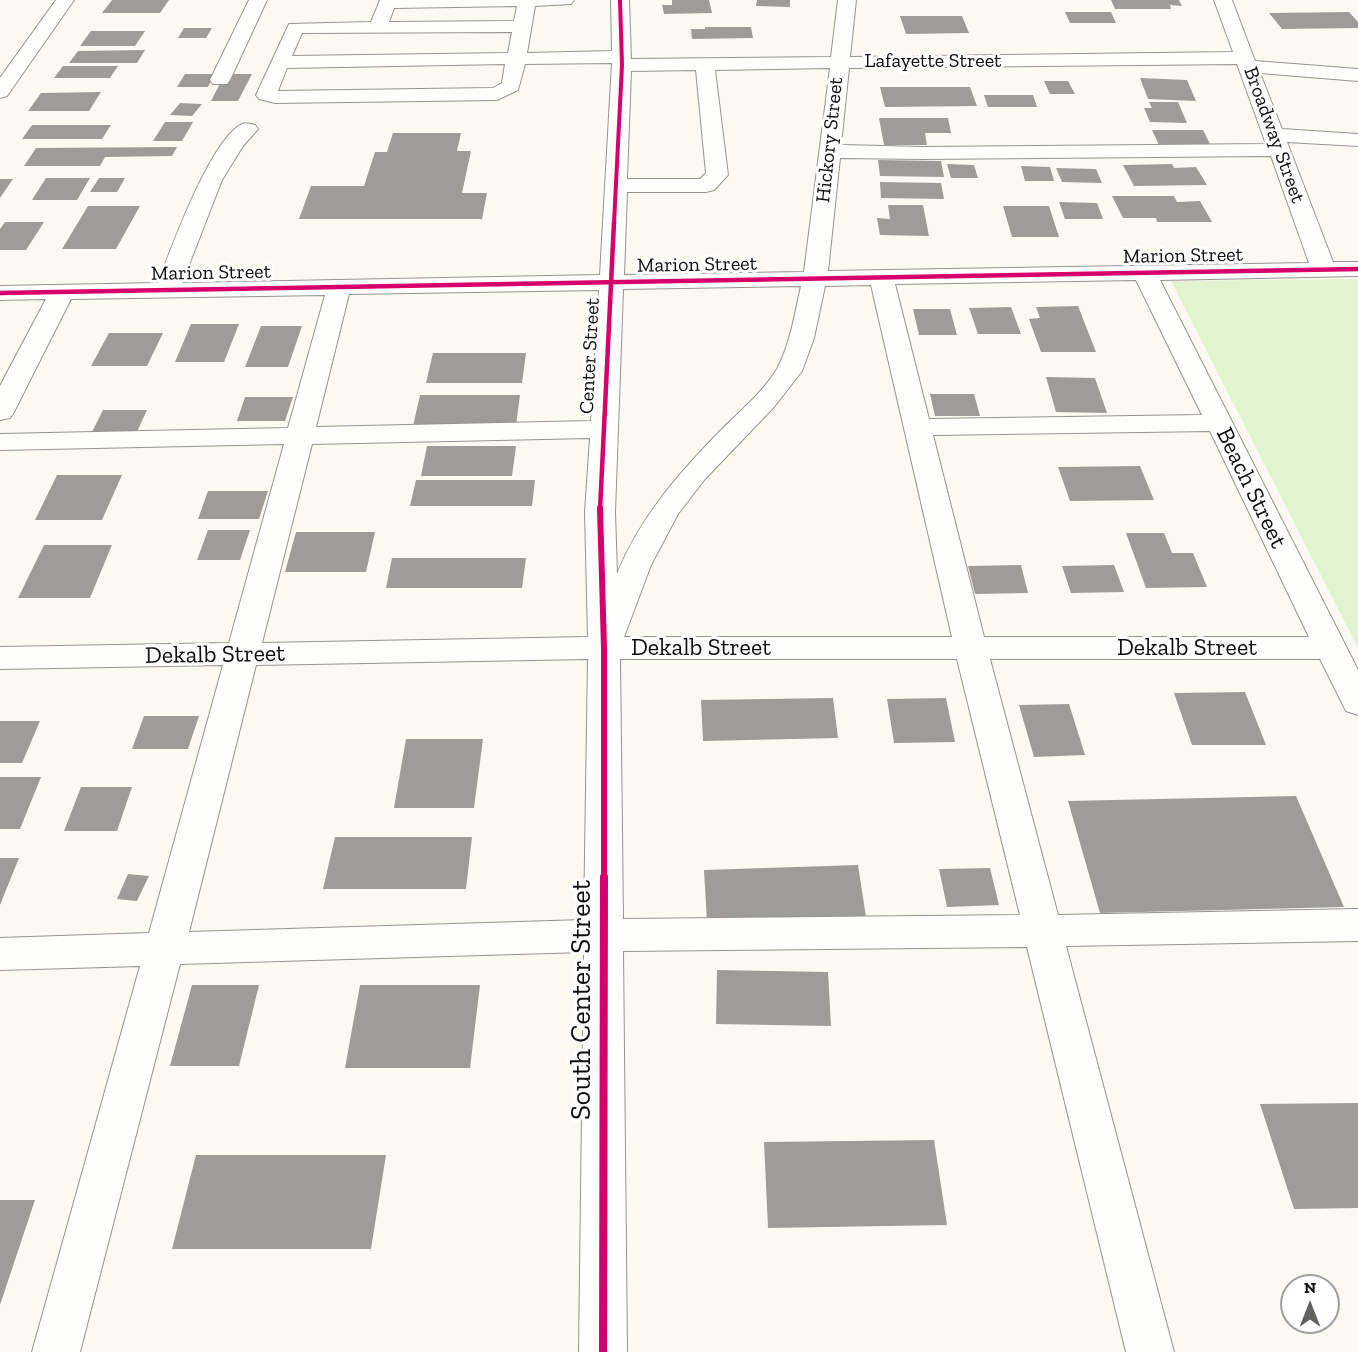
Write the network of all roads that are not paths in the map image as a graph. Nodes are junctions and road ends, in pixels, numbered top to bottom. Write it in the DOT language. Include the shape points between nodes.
graph roads {
  1 [pos="65,0"];
  2 [pos="258,0"];
  3 [pos="527,0"];
  4 [pos="565,0"];
  5 [pos="620,0"];
  6 [pos="847,0"];
  7 [pos="1223,0"];
  8 [pos="523,26"];
  9 [pos="296,28"];
  10 [pos="378,28"];
  11 [pos="244,29"];
  12 [pos="517,59"];
  13 [pos="621,61"];
  14 [pos="281,62"];
  15 [pos="839,62"];
  16 [pos="1247,62"];
  17 [pos="705,64"];
  18 [pos="1358,75"];
  19 [pos="220,80"];
  20 [pos="0,92"];
  21 [pos="248,129"];
  22 [pos="1358,140"];
  23 [pos="1277,142"];
  24 [pos="829,151"];
  25 [pos="615,186"];
  26 [pos="1358,269"];
  27 [pos="1324,270"];
  28 [pos="1145,273"];
  29 [pos="881,278"];
  30 [pos="814,279"];
  31 [pos="610,283"];
  32 [pos="339,287"];
  33 [pos="167,290"];
  34 [pos="62,292"];
  35 [pos="0,293"];
  36 [pos="0,412"];
  37 [pos="1219,423"];
  38 [pos="917,428"];
  39 [pos="603,429"];
  40 [pos="302,436"];
  41 [pos="0,442"];
  42 [pos="604,648"];
  43 [pos="971,648"];
  44 [pos="1331,648"];
  45 [pos="241,655"];
  46 [pos="0,658"];
  47 [pos="1358,703"];
  48 [pos="1358,925"];
  49 [pos="1043,931"];
  50 [pos="603,935"];
  51 [pos="165,948"];
  52 [pos="0,954"];
  53 [pos="56,1352"];
  54 [pos="603,1352"];
  55 [pos="1150,1352"];
  1 -- 20 [label="street"];
  2 -- 11 [label="street"];
  3 -- 4 [label="street"];
  3 -- 8 [label="street"];
  3 -- 10 [label="street" via="387,3"];
  5 -- 13 [label="street, Center Street"];
  6 -- 15 [label="street, Hickory Street"];
  7 -- 16 [label="street, Broadway Street"];
  8 -- 10 [label="street"];
  8 -- 12 [label="street"];
  9 -- 10 [label="street"];
  9 -- 11 [label="street"];
  9 -- 14 [label="street"];
  11 -- 19 [label="street"];
  12 -- 13 [label="street, Lafayette Street"];
  12 -- 14 [label="street, Lafayette Street"];
  12 -- 14 [label="street" via="511,86 497,94 266,95"];
  13 -- 17 [label="street, Lafayette Street"];
  13 -- 25 [label="street, Center Street"];
  15 -- 16 [label="street, Lafayette Street"];
  15 -- 17 [label="street, Lafayette Street"];
  15 -- 24 [label="street, Hickory Street"];
  16 -- 18 [label="street, Lafayette Street"];
  16 -- 23 [label="street, Broadway Street"];
  17 -- 25 [label="street" via="717,175 706,185"];
  21 -- 33 [label="street" via="221,159"];
  22 -- 23 [label="street"];
  23 -- 24 [label="street" via="923,153"];
  23 -- 27 [label="street, Broadway Street"];
  24 -- 30 [label="street, Hickory Street"];
  25 -- 31 [label="street, Center Street"];
  26 -- 27 [label="street, Marion Street"];
  27 -- 28 [label="street, Marion Street"];
  28 -- 29 [label="street, Marion Street"];
  28 -- 37 [label="street, Beach Street"];
  29 -- 30 [label="street, Marion Street"];
  29 -- 38 [label="street"];
  30 -- 31 [label="street, Marion Street"];
  30 -- 42 [label="street" via="789,371 665,511 636,565"];
  31 -- 32 [label="street, Marion Street"];
  31 -- 39 [label="street, Center Street"];
  32 -- 33 [label="street, Marion Street"];
  32 -- 40 [label="street"];
  33 -- 34 [label="street, Marion Street"];
  34 -- 35 [label="street, Marion Street"];
  34 -- 36 [label="street"];
  37 -- 38 [label="street"];
  37 -- 44 [label="street, Beach Street"];
  38 -- 43 [label="street"];
  39 -- 40 [label="street"];
  39 -- 42 [label="street, Center Street" via="600,512"];
  40 -- 41 [label="street"];
  40 -- 45 [label="street"];
  42 -- 43 [label="street, Dekalb Street"];
  42 -- 45 [label="street, Dekalb Street"];
  42 -- 50 [label="street, South Center Street"];
  43 -- 44 [label="street, Dekalb Street"];
  43 -- 49 [label="street"];
  44 -- 47 [label="street, Beach Street"];
  45 -- 46 [label="street, Dekalb Street"];
  45 -- 51 [label="street"];
  48 -- 49 [label="street"];
  49 -- 50 [label="street"];
  49 -- 55 [label="street"];
  50 -- 51 [label="street"];
  50 -- 54 [label="street, South Center Street"];
  51 -- 52 [label="street"];
  51 -- 53 [label="street"];
}
